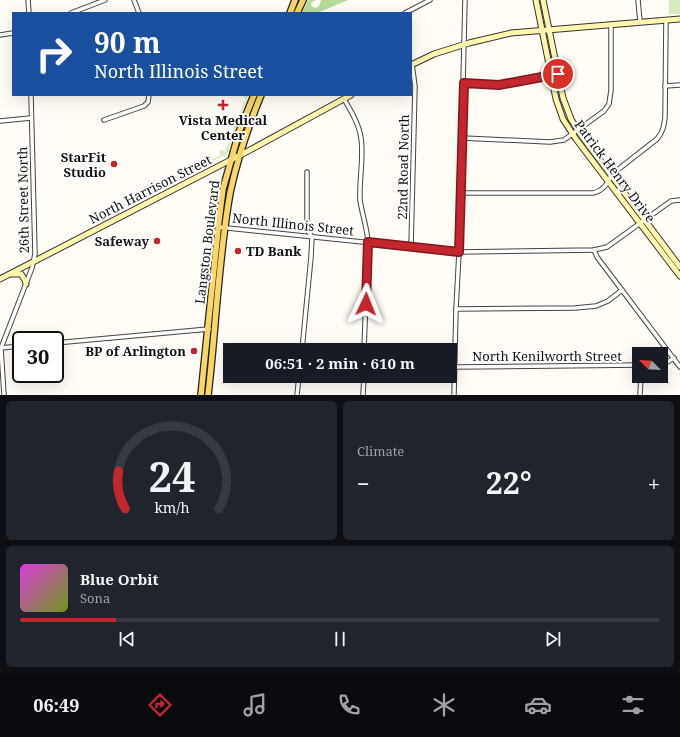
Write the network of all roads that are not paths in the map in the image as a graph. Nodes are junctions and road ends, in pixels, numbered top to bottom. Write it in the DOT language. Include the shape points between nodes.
graph roads {
  1 [pos="28,0"];
  2 [pos="106,0"];
  3 [pos="134,0"];
  4 [pos="295,0"];
  5 [pos="303,0"];
  6 [pos="430,0"];
  7 [pos="465,0"];
  8 [pos="536,0"];
  9 [pos="543,0"];
  10 [pos="638,0"];
  11 [pos="100,1"];
  12 [pos="29,12"];
  13 [pos="73,12"];
  14 [pos="139,12"];
  15 [pos="290,12"];
  16 [pos="297,12"];
  17 [pos="407,12"];
  18 [pos="680,19"];
  19 [pos="666,20"];
  20 [pos="640,22"];
  21 [pos="611,25"];
  22 [pos="549,29"];
  23 [pos="542,30"];
  24 [pos="12,33"];
  25 [pos="0,35"];
  26 [pos="464,45"];
  27 [pos="412,64"];
  28 [pos="558,74"];
  29 [pos="551,75"];
  30 [pos="464,83"];
  31 [pos="680,85"];
  32 [pos="665,86"];
  33 [pos="31,96"];
  34 [pos="149,96"];
  35 [pos="254,96"];
  36 [pos="261,96"];
  37 [pos="349,96"];
  38 [pos="344,99"];
  39 [pos="31,118"];
  40 [pos="104,120"];
  41 [pos="0,121"];
  42 [pos="578,130"];
  43 [pos="572,134"];
  44 [pos="462,138"];
  45 [pos="240,155"];
  46 [pos="230,160"];
  47 [pos="307,172"];
  48 [pos="611,175"];
  49 [pos="609,182"];
  50 [pos="461,193"];
  51 [pos="680,200"];
  52 [pos="642,222"];
  53 [pos="218,227"];
  54 [pos="225,228"];
  55 [pos="312,237"];
  56 [pos="368,242"];
  57 [pos="411,247"];
  58 [pos="594,250"];
  59 [pos="459,252"];
  60 [pos="34,261"];
  61 [pos="680,267"];
  62 [pos="8,274"];
  63 [pos="680,276"];
  64 [pos="0,279"];
  65 [pos="26,284"];
  66 [pos="622,290"];
  67 [pos="456,309"];
  68 [pos="207,329"];
  69 [pos="214,329"];
  70 [pos="64,342"];
  71 [pos="303,343"];
  72 [pos="364,343"];
  73 [pos="455,343"];
  74 [pos="12,347"];
  75 [pos="0,348"];
  76 [pos="674,358"];
  77 [pos="668,362"];
  78 [pos="632,365"];
  79 [pos="680,366"];
  80 [pos="457,367"];
  81 [pos="298,383"];
  82 [pos="364,383"];
  83 [pos="454,383"];
  84 [pos="640,383"];
  85 [pos="4,395"];
  86 [pos="201,395"];
  87 [pos="208,395"];
  88 [pos="297,395"];
  89 [pos="363,395"];
  90 [pos="454,395"];
  91 [pos="640,395"];
  1 -- 12 [label="street"];
  2 -- 11 [label="street"];
  3 -- 14 [label="street"];
  4 -- 15 [label="main road"];
  5 -- 16 [label="main road"];
  6 -- 17 [label="street"];
  7 -- 26 [label="street"];
  8 -- 23 [label="street, Patrick Henry Drive"];
  9 -- 22 [label="street, Patrick Henry Drive"];
  10 -- 20 [label="street"];
  11 -- 13 [label="street"];
  18 -- 19 [label="street"];
  19 -- 20 [label="street"];
  19 -- 32 [label="street"];
  20 -- 21 [label="street"];
  21 -- 22 [label="street"];
  21 -- 42 [label="street" via="609,104 604,111"];
  22 -- 23 [label="street"];
  22 -- 28 [label="street, Patrick Henry Drive"];
  23 -- 26 [label="street" via="511,33"];
  23 -- 29 [label="street, Patrick Henry Drive"];
  24 -- 25 [label="street"];
  26 -- 27 [label="street"];
  26 -- 30 [label="street"];
  27 -- 57 [label="street, 22nd Road North" via="414,86"];
  28 -- 29 [label="street"];
  28 -- 42 [label="street, Patrick Henry Drive" via="566,109"];
  29 -- 30 [label="street" via="499,85"];
  29 -- 43 [label="street, Patrick Henry Drive" via="560,111"];
  30 -- 44 [label="street"];
  31 -- 32 [label="street"];
  32 -- 48 [label="street" via="662,133"];
  33 -- 39 [label="street, 26th Street North"];
  34 -- 40 [label="street" via="144,106"];
  35 -- 46 [label="main road, Langston Boulevard"];
  36 -- 45 [label="main road, Langston Boulevard"];
  37 -- 38 [label="street, North Harrison Street"];
  38 -- 45 [label="street, North Harrison Street"];
  38 -- 56 [label="street" via="358,126 361,140 360,198"];
  39 -- 41 [label="street"];
  39 -- 60 [label="street, 26th Street North"];
  42 -- 43 [label="street"];
  42 -- 48 [label="street, Patrick Henry Drive"];
  43 -- 44 [label="street" via="564,140 550,142"];
  43 -- 49 [label="street, Patrick Henry Drive"];
  44 -- 50 [label="street"];
  45 -- 46 [label="street, North Harrison Street"];
  45 -- 54 [label="main road, Langston Boulevard" via="230,193"];
  46 -- 53 [label="main road, Langston Boulevard"];
  46 -- 60 [label="street, North Harrison Street"];
  47 -- 55 [label="street" via="307,229"];
  48 -- 49 [label="street"];
  48 -- 52 [label="street, Patrick Henry Drive"];
  49 -- 50 [label="street" via="599,192 594,193"];
  49 -- 52 [label="street, Patrick Henry Drive"];
  50 -- 59 [label="street"];
  51 -- 52 [label="street, North Illinois Street" via="671,201"];
  52 -- 58 [label="street, North Illinois Street" via="606,247"];
  52 -- 61 [label="street, Patrick Henry Drive"];
  52 -- 63 [label="street, Patrick Henry Drive"];
  53 -- 54 [label="street, North Illinois Street"];
  53 -- 68 [label="main road, Langston Boulevard"];
  54 -- 55 [label="street, North Illinois Street"];
  54 -- 69 [label="main road, Langston Boulevard"];
  55 -- 56 [label="street, North Illinois Street"];
  55 -- 71 [label="street"];
  56 -- 57 [label="street, North Illinois Street"];
  56 -- 72 [label="street"];
  57 -- 59 [label="street, North Illinois Street"];
  58 -- 59 [label="street, North Illinois Street"];
  58 -- 66 [label="street"];
  59 -- 67 [label="street"];
  60 -- 62 [label="street, North Harrison Street"];
  60 -- 65 [label="street, 26th Street North"];
  62 -- 64 [label="street, North Harrison Street"];
  62 -- 65 [label="street" via="21,274"];
  65 -- 75 [label="street, 26th Street North"];
  66 -- 67 [label="street" via="608,301 596,306"];
  66 -- 76 [label="street"];
  67 -- 73 [label="street"];
  68 -- 69 [label="street"];
  68 -- 70 [label="street"];
  68 -- 86 [label="main road, Langston Boulevard"];
  69 -- 87 [label="main road, Langston Boulevard"];
  74 -- 75 [label="street"];
  75 -- 85 [label="street, 26th Street North"];
  76 -- 77 [label="street"];
  76 -- 79 [label="street"];
  78 -- 80 [label="street, North Kenilworth Street"];
  81 -- 88 [label="street"];
  82 -- 89 [label="street"];
  83 -- 90 [label="street"];
  84 -- 91 [label="street"];
}
